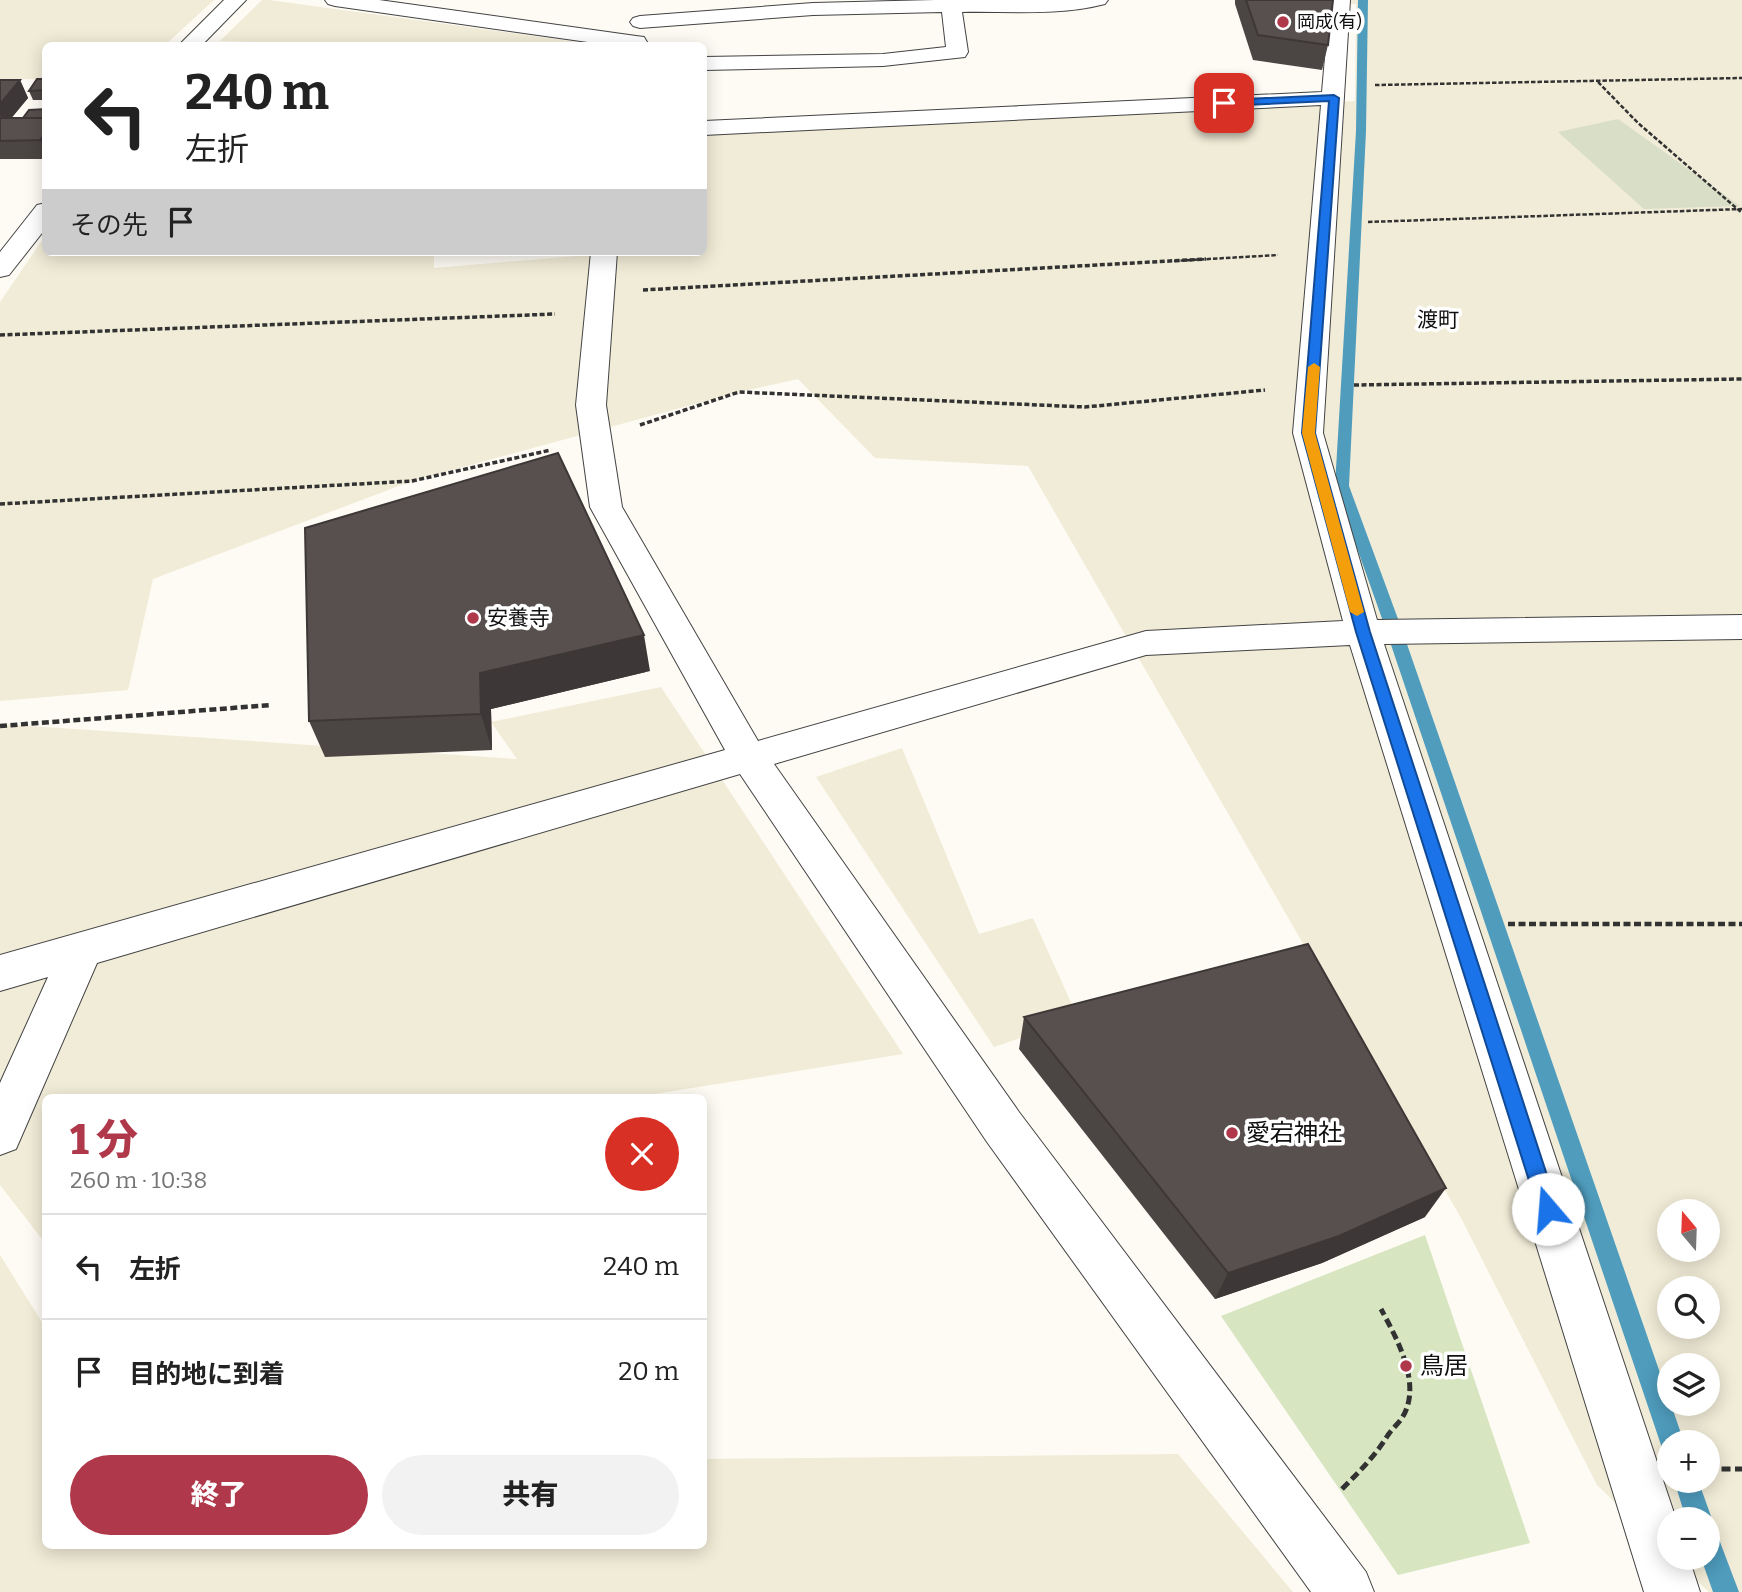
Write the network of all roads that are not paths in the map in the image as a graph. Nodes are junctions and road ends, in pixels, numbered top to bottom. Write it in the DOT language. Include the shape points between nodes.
graph roads {
  1 [pos="236,0"];
  2 [pos="335,0"];
  3 [pos="644,0"];
  4 [pos="1098,0"];
  5 [pos="1317,2"];
  6 [pos="1340,2"];
  7 [pos="951,6"];
  8 [pos="637,37"];
  9 [pos="192,42"];
  10 [pos="707,64"];
  11 [pos="1334,92"];
  12 [pos="707,128"];
  13 [pos="42,217"];
  14 [pos="604,256"];
  15 [pos="0,269"];
  16 [pos="1742,627"];
  17 [pos="1363,632"];
  18 [pos="748,757"];
  19 [pos="81,950"];
  20 [pos="0,973"];
  21 [pos="0,1134"];
  22 [pos="1346,1592"];
  23 [pos="1672,1592"];
  1 -- 9 [label="street"];
  2 -- 8 [label="street"];
  3 -- 8 [label="street"];
  4 -- 7 [label="street"];
  5 -- 6 [label="street"];
  6 -- 11 [label="street"];
  7 -- 8 [label="street" via="813,9"];
  7 -- 10 [label="street" via="957,52 883,60"];
  11 -- 12 [label="street"];
  11 -- 17 [label="street" via="1308,433"];
  13 -- 15 [label="street"];
  14 -- 18 [label="street" via="591,405 606,507"];
  16 -- 17 [label="street"];
  17 -- 18 [label="street" via="1146,643"];
  17 -- 23 [label="street"];
  18 -- 19 [label="street"];
  18 -- 22 [label="street" via="1003,1127"];
  19 -- 20 [label="street"];
  19 -- 21 [label="street"];
}
